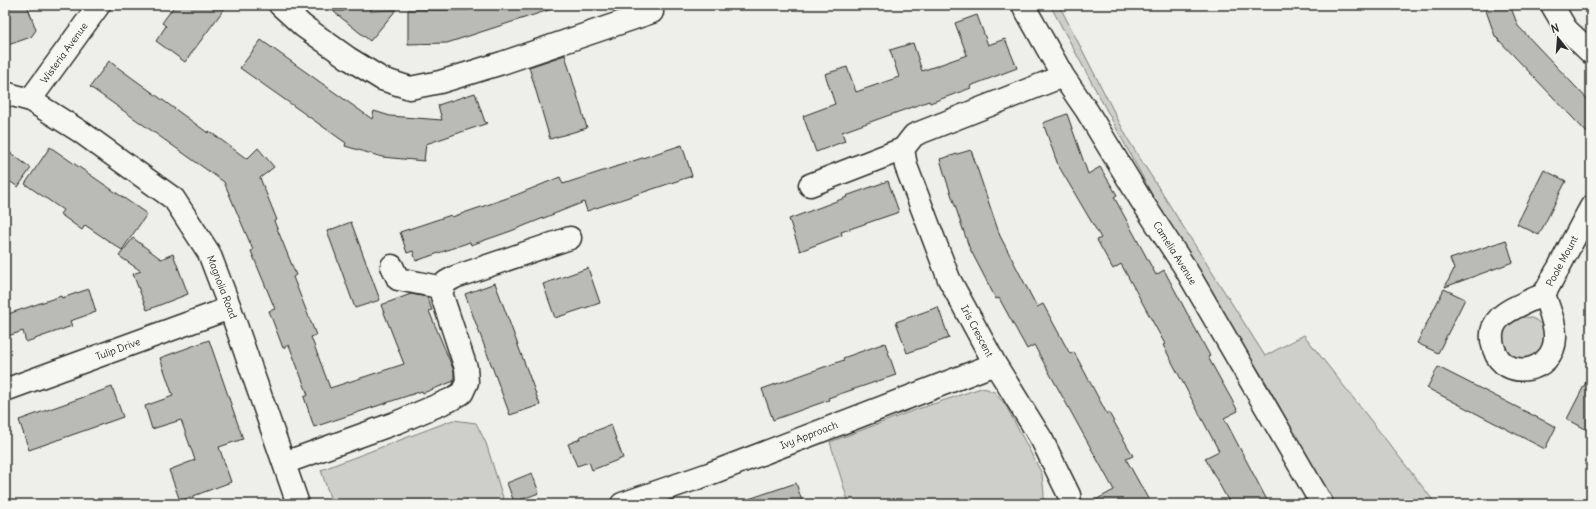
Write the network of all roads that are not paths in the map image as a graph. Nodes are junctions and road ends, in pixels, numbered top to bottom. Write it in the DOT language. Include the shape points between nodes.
graph roads {
  1 [pos="99,5"];
  2 [pos="280,5"];
  3 [pos="1023,5"];
  4 [pos="1552,5"];
  5 [pos="652,12"];
  6 [pos="1591,53"];
  7 [pos="1063,76"];
  8 [pos="5,93"];
  9 [pos="30,100"];
  10 [pos="903,149"];
  11 [pos="810,185"];
  12 [pos="1591,207"];
  13 [pos="570,238"];
  14 [pos="392,266"];
  15 [pos="440,292"];
  16 [pos="1544,294"];
  17 [pos="230,308"];
  18 [pos="995,364"];
  19 [pos="5,390"];
  20 [pos="284,463"];
  21 [pos="298,504"];
  22 [pos="622,504"];
  23 [pos="1070,504"];
  24 [pos="1322,504"];
  1 -- 9 [label="street, Wisteria Avenue"];
  2 -- 5 [label="street" via="348,58 382,79 410,88 440,82"];
  3 -- 7 [label="street, Camelia Avenue"];
  4 -- 6 [label="street" via="1566,29"];
  7 -- 10 [label="street" via="914,135"];
  7 -- 24 [label="street, Camelia Avenue" via="1184,266"];
  8 -- 9 [label="street, Magnolia Road"];
  9 -- 17 [label="street, Magnolia Road" via="81,132 174,199 209,253"];
  10 -- 11 [label="street"];
  10 -- 18 [label="street, Iris Crescent" via="906,166 949,280"];
  12 -- 16 [label="street, Poole Mount"];
  13 -- 15 [label="street" via="455,277 446,282"];
  14 -- 15 [label="street" via="398,279 439,288"];
  15 -- 20 [label="street" via="466,368 467,382 462,393 398,422"];
  17 -- 19 [label="street, Tulip Drive"];
  17 -- 20 [label="street, Magnolia Road"];
  18 -- 22 [label="street, Ivy Approach" via="709,474"];
  18 -- 23 [label="street, Iris Crescent" via="1042,440 1069,495"];
  20 -- 21 [label="street, Magnolia Road"];
}
